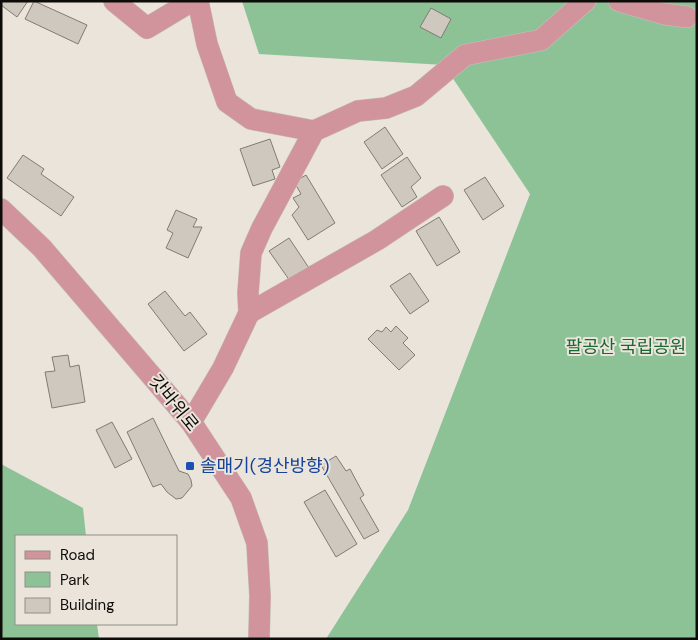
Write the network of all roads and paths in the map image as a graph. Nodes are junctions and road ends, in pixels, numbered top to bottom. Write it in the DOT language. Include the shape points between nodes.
graph roads {
  1 [pos="114,1"];
  2 [pos="192,1"];
  3 [pos="198,1"];
  4 [pos="585,1"];
  5 [pos="619,1"];
  6 [pos="687,17"];
  7 [pos="314,131"];
  8 [pos="443,196"];
  9 [pos="1,209"];
  10 [pos="249,312"];
  11 [pos="191,422"];
  12 [pos="259,639"];
  1 -- 2 [label="street" via="147,28"];
  3 -- 7 [label="street" via="207,44 227,102 250,119"];
  4 -- 7 [label="street" via="541,40 465,55 416,96 386,108 358,110"];
  5 -- 6 [label="street"];
  7 -- 10 [label="street" via="251,252"];
  8 -- 10 [label="street" via="377,240"];
  9 -- 11 [label="street, 갓바위로" via="42,248"];
  10 -- 11 [label="street" via="223,368"];
  11 -- 12 [label="street, 갓바위로" via="241,498 257,542"];
}
